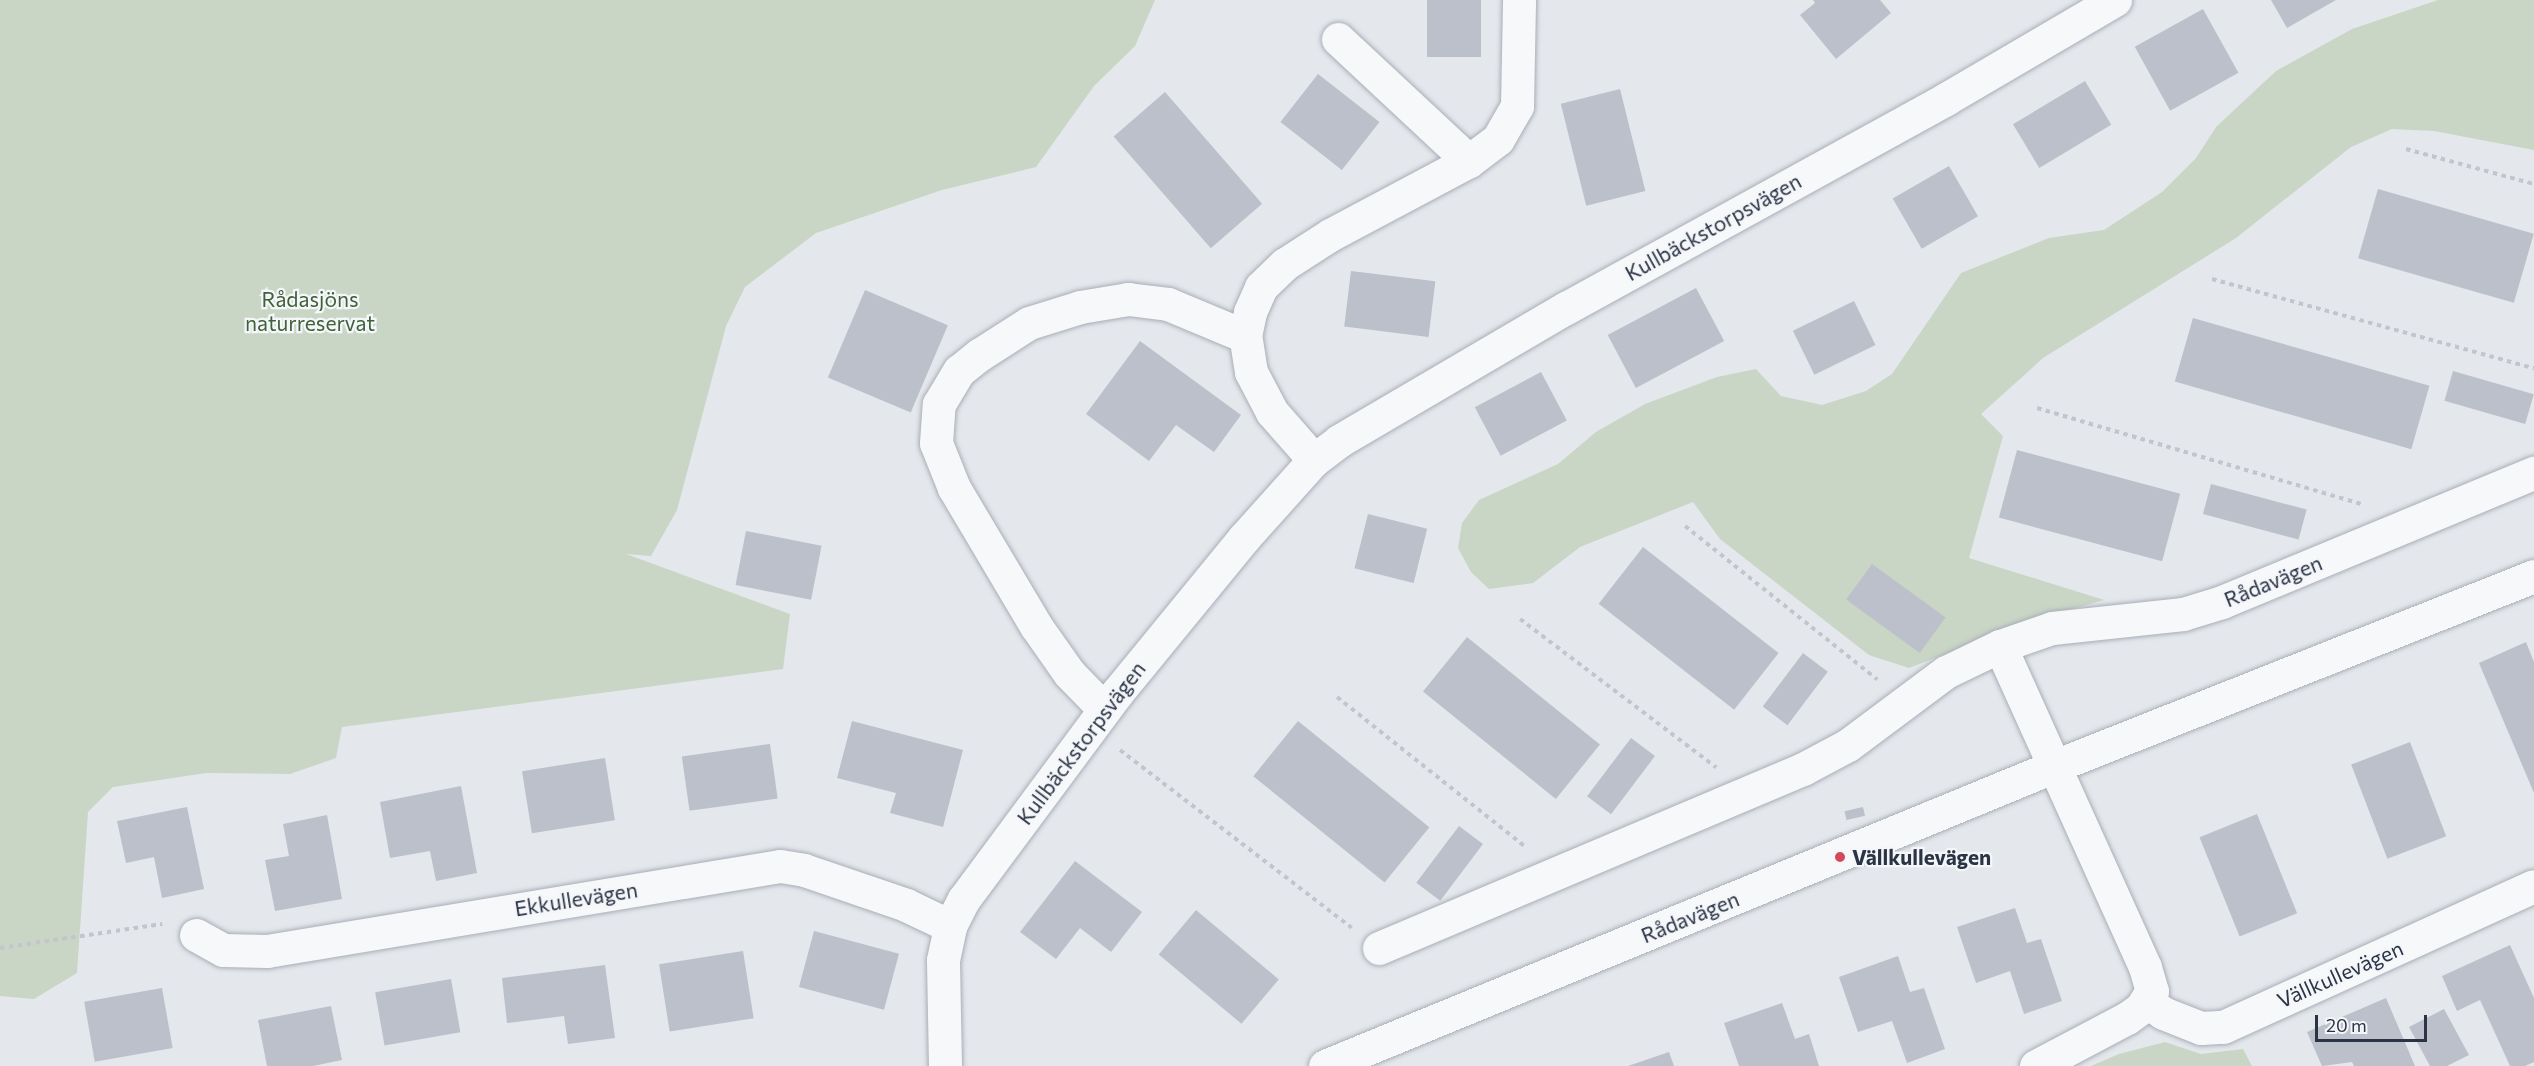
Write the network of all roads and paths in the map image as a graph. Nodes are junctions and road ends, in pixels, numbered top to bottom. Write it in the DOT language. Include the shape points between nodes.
graph roads {
  1 [pos="1519,0"];
  2 [pos="2111,1"];
  3 [pos="1338,39"];
  4 [pos="2406,149"];
  5 [pos="1469,161"];
  6 [pos="2534,184"];
  7 [pos="2212,279"];
  8 [pos="1245,336"];
  9 [pos="2534,368"];
  10 [pos="2037,408"];
  11 [pos="1314,460"];
  12 [pos="2534,473"];
  13 [pos="2364,505"];
  14 [pos="1685,526"];
  15 [pos="2534,576"];
  16 [pos="1520,619"];
  17 [pos="2000,646"];
  18 [pos="1883,683"];
  19 [pos="1338,697"];
  20 [pos="1098,718"];
  21 [pos="2055,766"];
  22 [pos="1725,774"];
  23 [pos="1536,855"];
  24 [pos="2534,886"];
  25 [pos="950,926"];
  26 [pos="196,935"];
  27 [pos="0,948"];
  28 [pos="1379,948"];
  29 [pos="2146,1001"];
  30 [pos="945,1066"];
  31 [pos="1325,1066"];
  32 [pos="2036,1066"];
  1 -- 5 [label="street" via="1517,106 1498,139"];
  2 -- 11 [label="street, Kullbäckstorpsvägen" via="1946,99 1566,308 1348,435"];
  3 -- 5 [label="street"];
  4 -- 6 [label="path"];
  5 -- 8 [label="street" via="1330,235 1285,264 1261,287"];
  7 -- 9 [label="path"];
  8 -- 11 [label="street" via="1251,372 1272,412"];
  8 -- 20 [label="street" via="1168,304 1128,299 1080,307 1029,323 979,354 959,370 939,404 936,442 954,488 1036,626"];
  10 -- 13 [label="path"];
  11 -- 20 [label="street, Kullbäckstorpsvägen" via="1243,539"];
  12 -- 17 [label="street, Rådavägen" via="2222,602 2183,614 2052,628"];
  14 -- 18 [label="path"];
  15 -- 21 [label="street, Rådavägen"];
  16 -- 22 [label="path"];
  17 -- 21 [label="street"];
  17 -- 28 [label="street, Rådavägen" via="1946,672 1848,745 1803,769"];
  19 -- 23 [label="path"];
  20 -- 25 [label="street, Kullbäckstorpsvägen" via="964,899"];
  20 -- 28 [label="path"];
  21 -- 29 [label="street" via="2145,967 2152,991"];
  21 -- 31 [label="street, Rådavägen"];
  24 -- 29 [label="street, Vällkullevägen" via="2223,1027 2201,1028 2163,1013"];
  25 -- 26 [label="street, Ekkullevägen" via="906,905 804,870 780,866 267,951 223,950"];
  25 -- 30 [label="street, Kullbäckstorpsvägen" via="943,960"];
  26 -- 27 [label="path" via="166,923"];
  29 -- 32 [label="street" via="2127,1018 2084,1044"];
}
